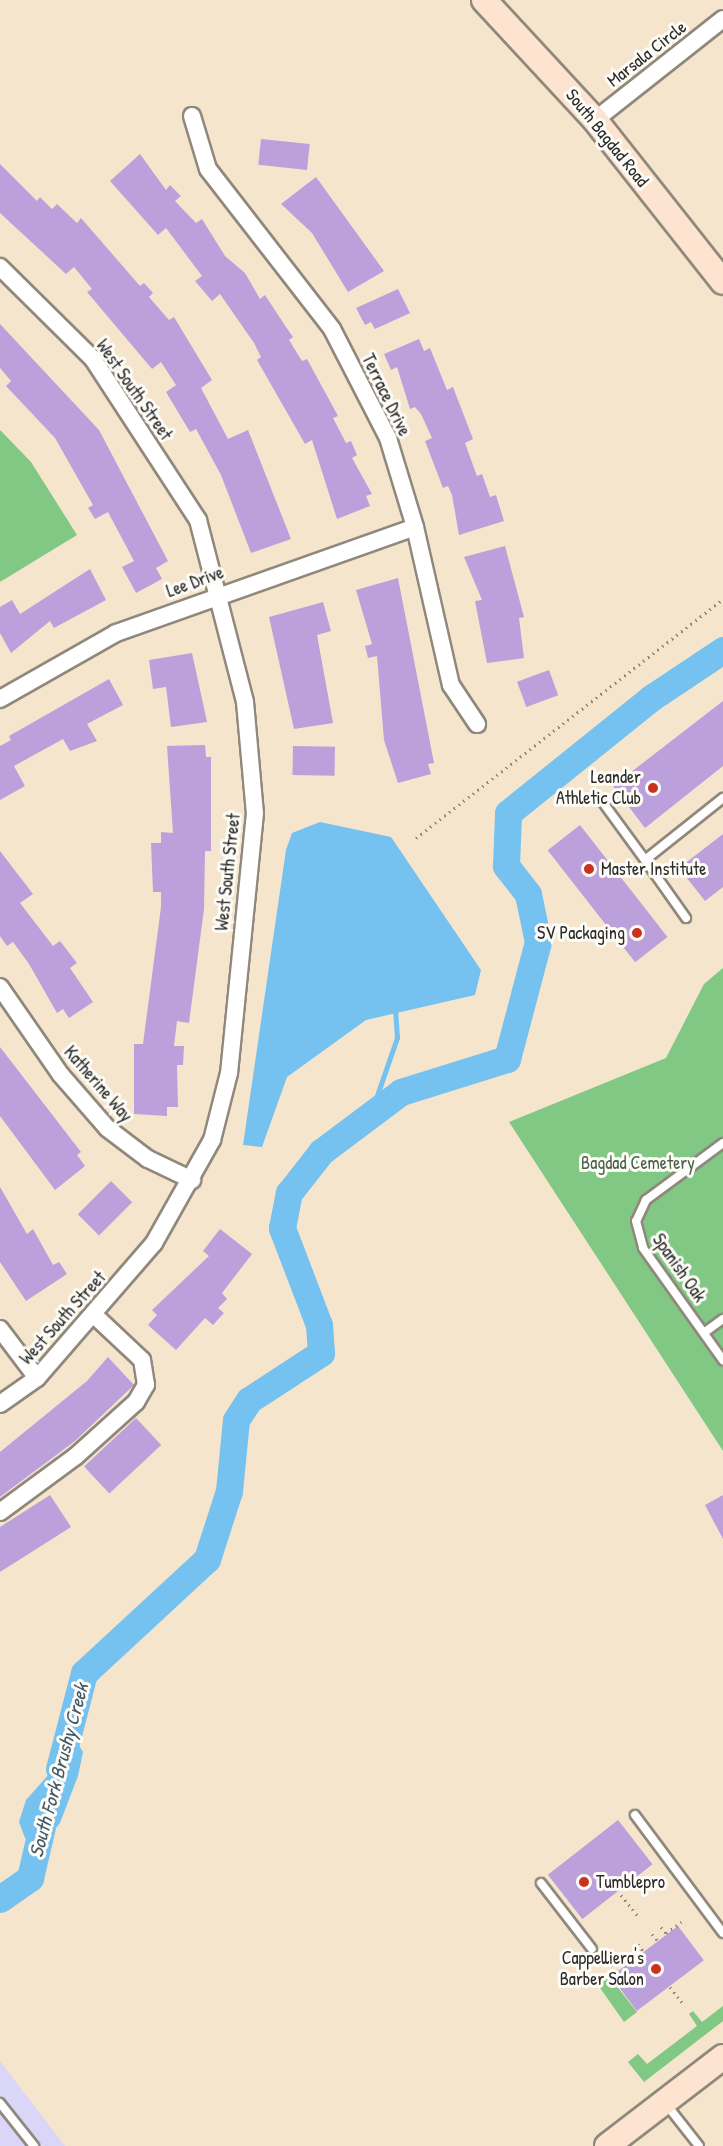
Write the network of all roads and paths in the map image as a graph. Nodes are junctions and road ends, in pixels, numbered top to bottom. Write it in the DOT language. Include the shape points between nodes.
graph roads {
  1 [pos="484,0"];
  2 [pos="723,19"];
  3 [pos="192,116"];
  4 [pos="595,120"];
  5 [pos="0,267"];
  6 [pos="723,282"];
  7 [pos="415,527"];
  8 [pos="220,593"];
  9 [pos="723,599"];
  10 [pos="0,699"];
  11 [pos="477,724"];
  12 [pos="723,798"];
  13 [pos="604,804"];
  14 [pos="416,838"];
  15 [pos="645,860"];
  16 [pos="686,918"];
  17 [pos="0,987"];
  18 [pos="723,1143"];
  19 [pos="192,1180"];
  20 [pos="93,1314"];
  21 [pos="723,1319"];
  22 [pos="0,1329"];
  23 [pos="705,1332"];
  24 [pos="723,1360"];
  25 [pos="37,1378"];
  26 [pos="0,1404"];
  27 [pos="0,1512"];
  28 [pos="635,1815"];
  29 [pos="541,1883"];
  30 [pos="621,1895"];
  31 [pos="637,1915"];
  32 [pos="681,1922"];
  33 [pos="661,1927"];
  34 [pos="723,1933"];
  35 [pos="652,1934"];
  36 [pos="658,1941"];
  37 [pos="638,1944"];
  38 [pos="592,1949"];
  39 [pos="644,1952"];
  40 [pos="625,1954"];
  41 [pos="631,1962"];
  42 [pos="612,1965"];
  43 [pos="618,1972"];
  44 [pos="670,1987"];
  45 [pos="685,2006"];
  46 [pos="723,2057"];
  47 [pos="664,2102"];
  48 [pos="0,2103"];
  49 [pos="34,2146"];
  50 [pos="607,2146"];
  51 [pos="699,2146"];
  1 -- 4 [label="main road, South Bagdad Road"];
  2 -- 4 [label="street, Marsala Circle"];
  3 -- 7 [label="street, Terrace Drive" via="208,169 332,329 388,438"];
  4 -- 6 [label="main road, South Bagdad Road"];
  5 -- 8 [label="street, West South Street" via="93,359 198,520"];
  7 -- 8 [label="street, Lee Drive"];
  7 -- 11 [label="street, Terrace Drive" via="451,685"];
  8 -- 10 [label="street, Lee Drive" via="116,633"];
  8 -- 19 [label="street, West South Street" via="245,702 255,813 229,1073 212,1140"];
  9 -- 14 [label="path"];
  12 -- 15 [label="lane"];
  13 -- 15 [label="lane"];
  15 -- 16 [label="lane"];
  17 -- 19 [label="street, Katherine Way" via="61,1075 107,1128 148,1159"];
  18 -- 23 [label="lane, Spanish Oak" via="646,1200 636,1221 643,1248"];
  19 -- 20 [label="street, West South Street" via="154,1243"];
  20 -- 25 [label="street, West South Street"];
  20 -- 27 [label="street" via="142,1360 146,1384 136,1402 76,1456"];
  21 -- 23 [label="lane"];
  22 -- 25 [label="street"];
  23 -- 24 [label="lane, Spanish Oak"];
  25 -- 26 [label="street, West South Street"];
  28 -- 34 [label="lane"];
  29 -- 38 [label="lane"];
  30 -- 31 [label="path"];
  32 -- 33 [label="path" via="666,1934"];
  35 -- 36 [label="path"];
  37 -- 39 [label="path"];
  40 -- 41 [label="path"];
  42 -- 43 [label="path"];
  44 -- 45 [label="path"];
  46 -- 47 [label="main road"];
  47 -- 50 [label="main road"];
  47 -- 51 [label="lane"];
  48 -- 49 [label="lane"];
}
